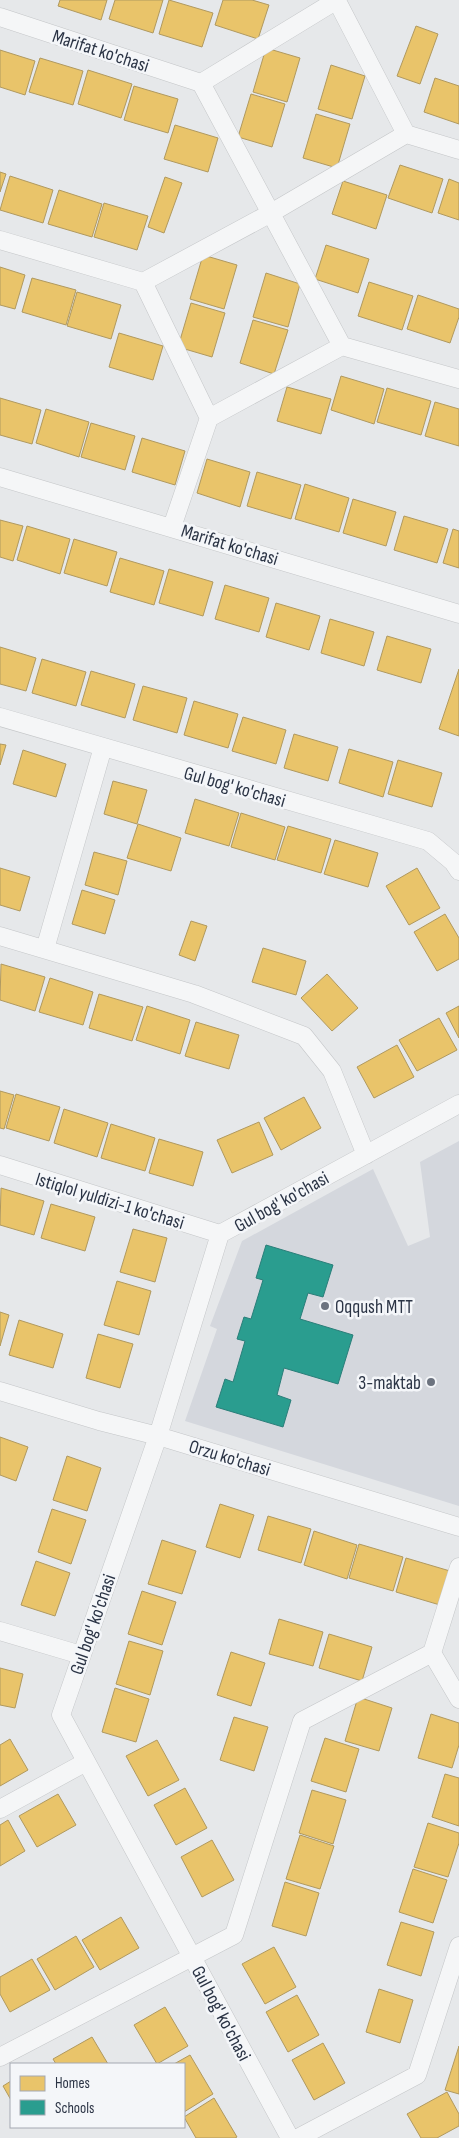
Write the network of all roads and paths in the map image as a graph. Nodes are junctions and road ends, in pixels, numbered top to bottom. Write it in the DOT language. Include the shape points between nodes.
graph roads {
  1 [pos="337,1"];
  2 [pos="0,18"];
  3 [pos="201,83"];
  4 [pos="406,134"];
  5 [pos="459,150"];
  6 [pos="271,213"];
  7 [pos="0,240"];
  8 [pos="143,282"];
  9 [pos="342,346"];
  10 [pos="459,379"];
  11 [pos="208,418"];
  12 [pos="0,477"];
  13 [pos="172,527"];
  14 [pos="459,614"];
  15 [pos="0,717"];
  16 [pos="103,747"];
  17 [pos="459,871"];
  18 [pos="0,936"];
  19 [pos="45,949"];
  20 [pos="459,1104"];
  21 [pos="366,1154"];
  22 [pos="0,1165"];
  23 [pos="220,1234"];
  24 [pos="0,1391"];
  25 [pos="158,1436"];
  26 [pos="459,1527"];
  27 [pos="459,1567"];
  28 [pos="0,1631"];
  29 [pos="432,1653"];
  30 [pos="81,1655"];
  31 [pos="459,1700"];
  32 [pos="86,1762"];
  33 [pos="0,1809"];
  34 [pos="459,1946"];
  35 [pos="192,1957"];
  36 [pos="0,2057"];
  37 [pos="290,2138"];
  38 [pos="298,2138"];
  1 -- 3 [label="street"];
  1 -- 4 [label="street"];
  2 -- 3 [label="street, Marifat ko'chasi"];
  3 -- 6 [label="street"];
  4 -- 5 [label="street"];
  4 -- 6 [label="street"];
  6 -- 8 [label="street"];
  6 -- 9 [label="street"];
  7 -- 8 [label="street"];
  8 -- 11 [label="street"];
  9 -- 10 [label="street"];
  9 -- 11 [label="street"];
  11 -- 13 [label="street"];
  12 -- 13 [label="street, Marifat ko'chasi"];
  13 -- 14 [label="street, Marifat ko'chasi"];
  15 -- 16 [label="street, Gul bog' ko'chasi"];
  16 -- 17 [label="street, Gul bog' ko'chasi" via="428,841"];
  16 -- 19 [label="street"];
  18 -- 19 [label="street"];
  19 -- 21 [label="street" via="194,994 304,1036 332,1071"];
  20 -- 21 [label="street, Gul bog' ko'chasi"];
  21 -- 23 [label="street, Gul bog' ko'chasi"];
  22 -- 23 [label="street, Istiqlol yuldizi-1 ko'chasi"];
  23 -- 25 [label="street, Gul bog' ko'chasi"];
  24 -- 25 [label="street, Orzu ko'chasi"];
  25 -- 26 [label="street, Orzu ko'chasi"];
  25 -- 30 [label="street, Gul bog' ko'chasi"];
  27 -- 29 [label="street"];
  28 -- 30 [label="street"];
  29 -- 31 [label="street"];
  29 -- 35 [label="street" via="302,1721 234,1935"];
  30 -- 32 [label="street, Gul bog' ko'chasi" via="61,1715"];
  32 -- 33 [label="street"];
  32 -- 35 [label="street, Gul bog' ko'chasi"];
  34 -- 38 [label="street" via="417,2075"];
  35 -- 36 [label="street"];
  35 -- 37 [label="street, Gul bog' ko'chasi"];
}
